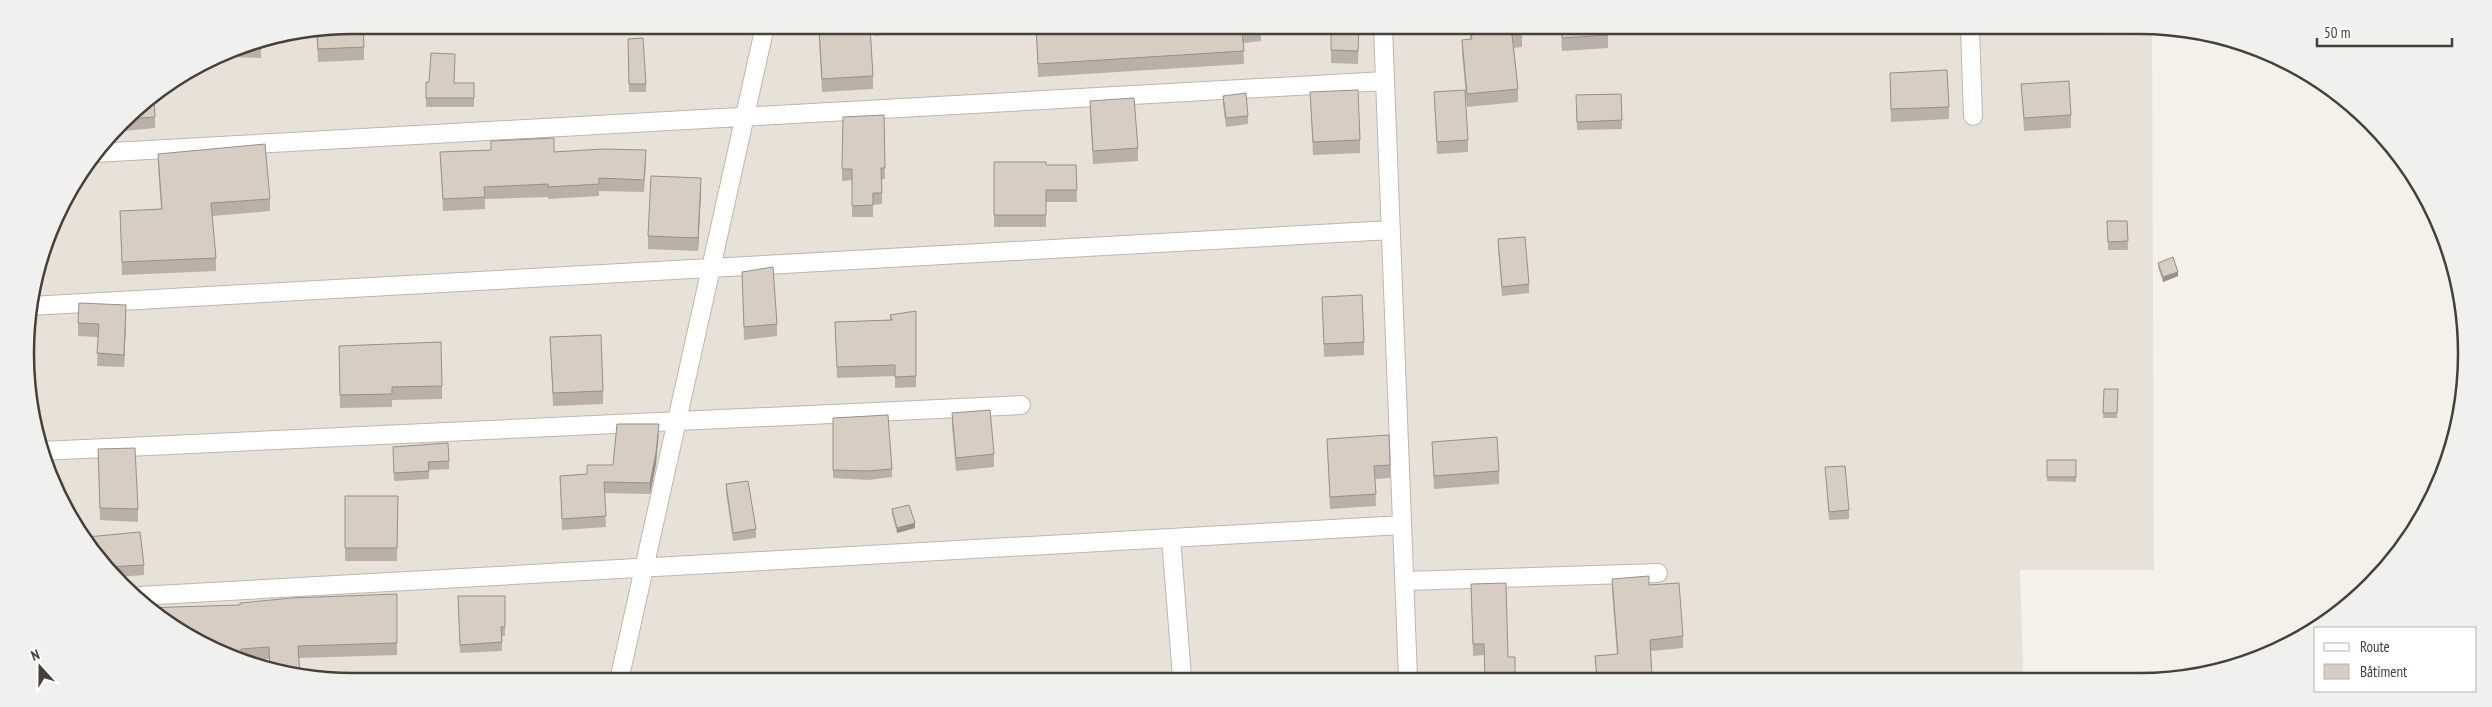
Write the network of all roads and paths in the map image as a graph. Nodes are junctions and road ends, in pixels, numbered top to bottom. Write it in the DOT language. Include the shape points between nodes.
graph roads {
  1 [pos="764,34"];
  2 [pos="1383,34"];
  3 [pos="1970,34"];
  4 [pos="1385,81"];
  5 [pos="1973,116"];
  6 [pos="745,117"];
  7 [pos="105,152"];
  8 [pos="1391,230"];
  9 [pos="712,268"];
  10 [pos="37,306"];
  11 [pos="1021,405"];
  12 [pos="677,423"];
  13 [pos="49,451"];
  14 [pos="1402,525"];
  15 [pos="1171,538"];
  16 [pos="644,569"];
  17 [pos="1658,573"];
  18 [pos="1404,581"];
  19 [pos="145,596"];
  20 [pos="621,673"];
  21 [pos="1182,673"];
  22 [pos="1408,673"];
  1 -- 6 [label="street"];
  2 -- 4 [label="street"];
  3 -- 5 [label="street"];
  4 -- 6 [label="street"];
  4 -- 8 [label="street"];
  6 -- 7 [label="street"];
  6 -- 9 [label="street"];
  8 -- 9 [label="street"];
  8 -- 14 [label="street"];
  9 -- 10 [label="street"];
  9 -- 12 [label="street"];
  11 -- 12 [label="street"];
  12 -- 13 [label="street"];
  12 -- 16 [label="street"];
  14 -- 15 [label="street"];
  14 -- 18 [label="street"];
  15 -- 16 [label="street"];
  15 -- 21 [label="street"];
  16 -- 19 [label="street"];
  16 -- 20 [label="street"];
  17 -- 18 [label="street"];
  18 -- 22 [label="street"];
}
